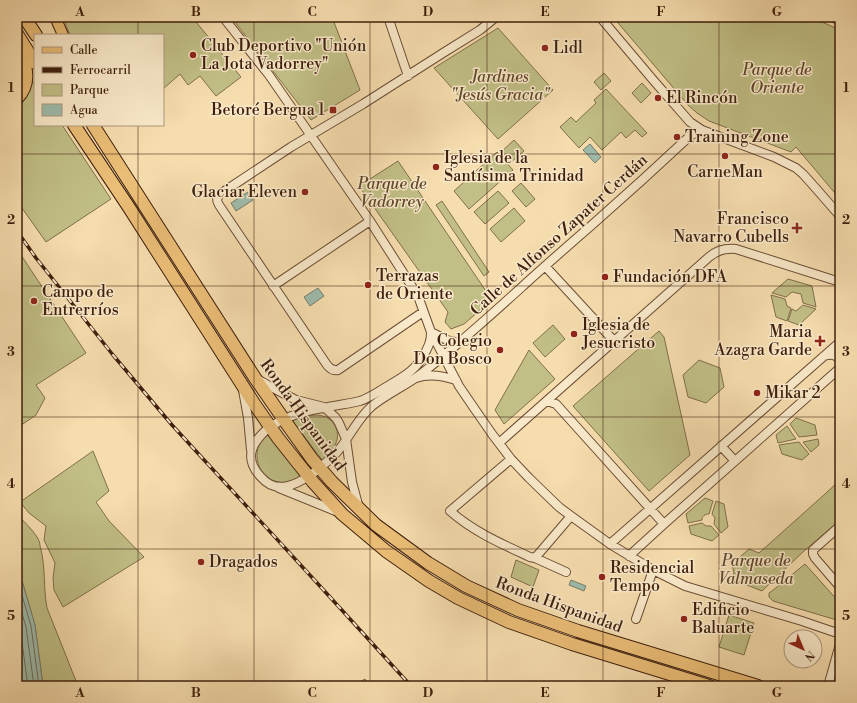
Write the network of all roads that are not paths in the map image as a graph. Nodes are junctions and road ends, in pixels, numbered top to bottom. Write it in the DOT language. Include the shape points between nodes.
graph roads {
  1 [pos="24,17"];
  2 [pos="55,17"];
  3 [pos="223,17"];
  4 [pos="388,17"];
  5 [pos="496,17"];
  6 [pos="600,17"];
  7 [pos="834,17"];
  8 [pos="840,19"];
  9 [pos="35,34"];
  10 [pos="63,34"];
  11 [pos="18,35"];
  12 [pos="34,61"];
  13 [pos="408,76"];
  14 [pos="17,100"];
  15 [pos="75,126"];
  16 [pos="94,126"];
  17 [pos="702,130"];
  18 [pos="311,135"];
  19 [pos="840,216"];
  20 [pos="370,221"];
  21 [pos="545,266"];
  22 [pos="840,282"];
  23 [pos="273,286"];
  24 [pos="423,312"];
  25 [pos="431,332"];
  26 [pos="614,342"];
  27 [pos="840,342"];
  28 [pos="459,343"];
  29 [pos="443,356"];
  30 [pos="824,356"];
  31 [pos="840,360"];
  32 [pos="840,368"];
  33 [pos="255,378"];
  34 [pos="414,379"];
  35 [pos="456,380"];
  36 [pos="242,385"];
  37 [pos="547,401"];
  38 [pos="324,407"];
  39 [pos="284,419"];
  40 [pos="271,427"];
  41 [pos="346,439"];
  42 [pos="500,443"];
  43 [pos="721,446"];
  44 [pos="251,452"];
  45 [pos="511,459"];
  46 [pos="735,461"];
  47 [pos="320,468"];
  48 [pos="309,476"];
  49 [pos="276,486"];
  50 [pos="650,508"];
  51 [pos="359,509"];
  52 [pos="342,514"];
  53 [pos="571,516"];
  54 [pos="664,524"];
  55 [pos="839,530"];
  56 [pos="610,544"];
  57 [pos="629,556"];
  58 [pos="535,558"];
  59 [pos="653,570"];
  60 [pos="566,572"];
  61 [pos="840,587"];
  62 [pos="636,619"];
  63 [pos="840,634"];
  64 [pos="840,644"];
  65 [pos="709,686"];
  66 [pos="758,686"];
  67 [pos="828,686"];
  1 -- 9 [label="highway"];
  2 -- 10 [label="main road"];
  3 -- 18 [label="street" via="269,75"];
  4 -- 13 [label="street"];
  5 -- 13 [label="street"];
  6 -- 17 [label="street" via="684,116"];
  7 -- 8 [label="main road"];
  11 -- 12 [label="highway"];
  11 -- 14 [label="main road" via="28,77 25,90"];
  13 -- 18 [label="street"];
  15 -- 36 [label="highway, Ronda Hispanidad"];
  16 -- 33 [label="highway, Ronda Hispanidad"];
  17 -- 19 [label="street" via="788,163 812,184"];
  17 -- 21 [label="street, Calle de Alfonso Zapater Cerdán" via="691,135"];
  18 -- 20 [label="street"];
  18 -- 23 [label="street" via="217,198"];
  20 -- 23 [label="street"];
  20 -- 24 [label="street" via="418,296"];
  21 -- 26 [label="street"];
  21 -- 28 [label="street, Calle de Alfonso Zapater Cerdán"];
  22 -- 26 [label="street" via="736,249 723,249 709,257"];
  23 -- 24 [label="street" via="327,365 334,370 338,370"];
  24 -- 25 [label="street"];
  25 -- 28 [label="street"];
  25 -- 29 [label="street"];
  25 -- 38 [label="street" via="431,341 423,358 408,374 365,399"];
  26 -- 37 [label="street"];
  27 -- 30 [label="street"];
  28 -- 29 [label="street, Calle de Alfonso Zapater Cerdán"];
  29 -- 34 [label="street, Calle de Alfonso Zapater Cerdán"];
  29 -- 35 [label="street"];
  30 -- 31 [label="street" via="832,354"];
  30 -- 43 [label="street"];
  32 -- 46 [label="street"];
  33 -- 38 [label="street" via="296,400"];
  33 -- 39 [label="highway, Ronda Hispanidad"];
  34 -- 35 [label="street" via="434,376"];
  34 -- 41 [label="street, Calle de Alfonso Zapater Cerdán" via="370,408"];
  35 -- 42 [label="street"];
  36 -- 40 [label="highway, Ronda Hispanidad"];
  36 -- 44 [label="street"];
  37 -- 42 [label="street"];
  37 -- 50 [label="street" via="556,404"];
  38 -- 39 [label="street"];
  38 -- 41 [label="street" via="339,422"];
  39 -- 40 [label="street"];
  39 -- 47 [label="highway, Ronda Hispanidad"];
  40 -- 44 [label="street" via="258,439"];
  40 -- 48 [label="highway, Ronda Hispanidad"];
  41 -- 47 [label="street, Calle de Alfonso Zapater Cerdán" via="339,450"];
  41 -- 51 [label="street"];
  42 -- 45 [label="street"];
  43 -- 46 [label="street"];
  43 -- 50 [label="street"];
  44 -- 49 [label="street" via="252,462 258,473 270,485"];
  45 -- 53 [label="street"];
  45 -- 58 [label="street" via="450,511 490,538"];
  46 -- 54 [label="street"];
  47 -- 48 [label="street, Calle de Alfonso Zapater Cerdán"];
  47 -- 51 [label="highway, Ronda Hispanidad"];
  48 -- 49 [label="street, Calle de Alfonso Zapater Cerdán" via="294,485"];
  48 -- 52 [label="highway, Ronda Hispanidad"];
  49 -- 52 [label="street"];
  50 -- 54 [label="street"];
  50 -- 56 [label="street"];
  51 -- 66 [label="highway, Ronda Hispanidad" via="428,564 466,586 518,610 578,632"];
  52 -- 65 [label="highway, Ronda Hispanidad" via="386,551 429,580 458,598 508,622"];
  53 -- 56 [label="street"];
  53 -- 58 [label="street"];
  54 -- 57 [label="street"];
  55 -- 61 [label="street" via="813,550 812,554"];
  56 -- 57 [label="street"];
  57 -- 59 [label="street"];
  58 -- 60 [label="street"];
  59 -- 62 [label="street"];
  59 -- 63 [label="street" via="685,586"];
  64 -- 67 [label="street"];
}
